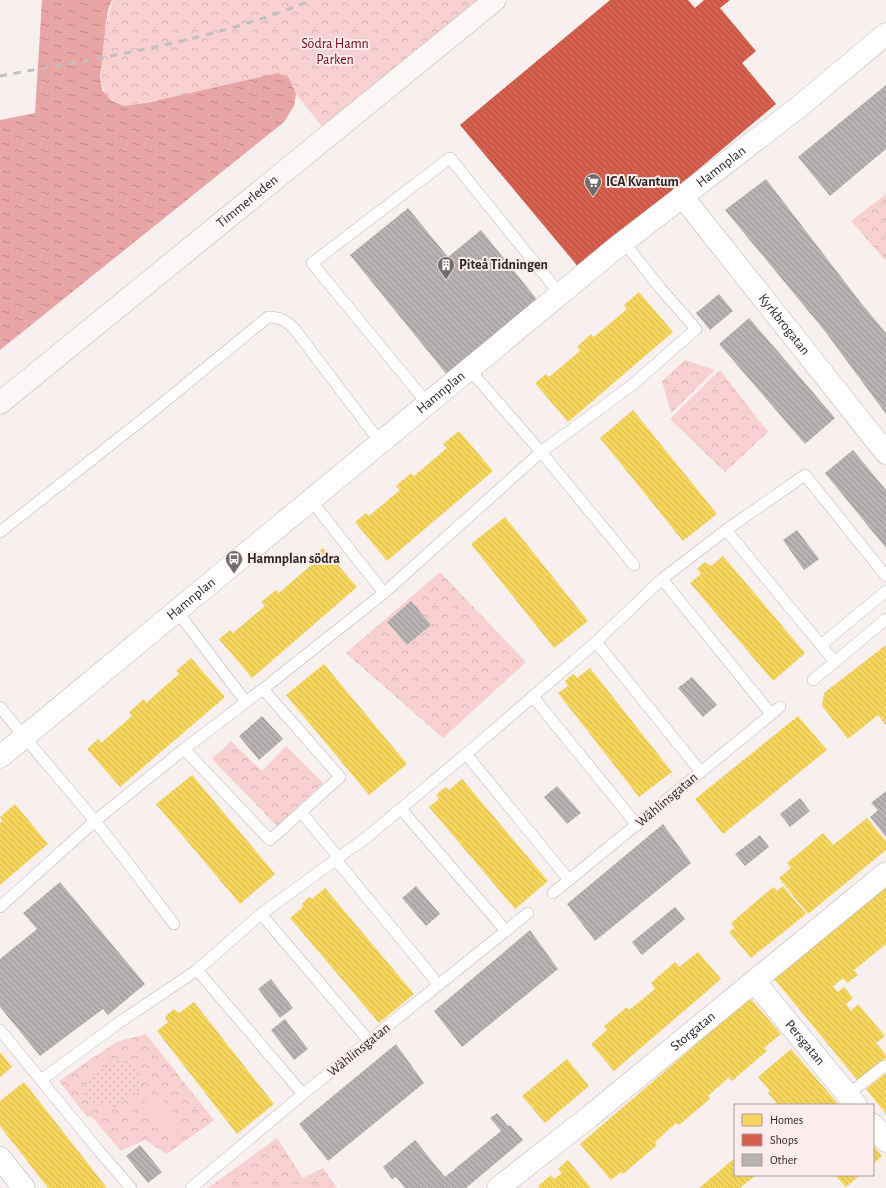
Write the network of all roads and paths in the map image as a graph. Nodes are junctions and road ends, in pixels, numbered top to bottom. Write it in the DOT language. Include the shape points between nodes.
graph roads {
  1 [pos="495,0"];
  2 [pos="886,34"];
  3 [pos="682,196"];
  4 [pos="624,242"];
  5 [pos="560,294"];
  6 [pos="469,368"];
  7 [pos="0,403"];
  8 [pos="427,403"];
  9 [pos="380,442"];
  10 [pos="541,452"];
  11 [pos="886,453"];
  12 [pos="310,499"];
  13 [pos="726,530"];
  14 [pos="0,532"];
  15 [pos="634,565"];
  16 [pos="886,576"];
  17 [pos="662,579"];
  18 [pos="886,591"];
  19 [pos="384,593"];
  20 [pos="176,610"];
  21 [pos="886,619"];
  22 [pos="596,642"];
  23 [pos="821,645"];
  24 [pos="835,662"];
  25 [pos="813,680"];
  26 [pos="263,689"];
  27 [pos="533,697"];
  28 [pos="246,702"];
  29 [pos="0,707"];
  30 [pos="780,707"];
  31 [pos="771,714"];
  32 [pos="24,738"];
  33 [pos="184,749"];
  34 [pos="466,754"];
  35 [pos="0,757"];
  36 [pos="701,772"];
  37 [pos="401,809"];
  38 [pos="301,812"];
  39 [pos="95,822"];
  40 [pos="637,825"];
  41 [pos="338,859"];
  42 [pos="886,872"];
  43 [pos="569,880"];
  44 [pos="553,893"];
  45 [pos="0,907"];
  46 [pos="528,913"];
  47 [pos="261,914"];
  48 [pos="174,924"];
  49 [pos="506,931"];
  50 [pos="197,970"];
  51 [pos="754,980"];
  52 [pos="439,985"];
  53 [pos="0,1030"];
  54 [pos="369,1042"];
  55 [pos="884,1066"];
  56 [pos="41,1080"];
  57 [pos="304,1094"];
  58 [pos="852,1100"];
  59 [pos="874,1127"];
  60 [pos="886,1141"];
  61 [pos="0,1158"];
  62 [pos="24,1188"];
  63 [pos="131,1188"];
  64 [pos="190,1188"];
  65 [pos="498,1188"];
  1 -- 7 [label="main road, Timmerleden"];
  2 -- 3 [label="street, Hamnplan" via="800,106"];
  3 -- 4 [label="street, Hamnplan"];
  3 -- 11 [label="street, Kyrkbrogatan"];
  4 -- 5 [label="street, Hamnplan"];
  4 -- 10 [label="lane" via="696,329 632,385"];
  5 -- 6 [label="street, Hamnplan"];
  5 -- 8 [label="lane" via="450,158 312,263"];
  6 -- 8 [label="street, Hamnplan"];
  6 -- 10 [label="lane"];
  8 -- 9 [label="street, Hamnplan"];
  9 -- 12 [label="street, Hamnplan"];
  9 -- 14 [label="lane" via="293,327 283,318 268,317"];
  10 -- 15 [label="lane"];
  10 -- 19 [label="lane"];
  12 -- 19 [label="lane"];
  12 -- 20 [label="street, Hamnplan"];
  13 -- 16 [label="lane" via="804,475"];
  13 -- 17 [label="lane"];
  13 -- 23 [label="lane"];
  17 -- 22 [label="lane"];
  17 -- 31 [label="lane"];
  18 -- 23 [label="lane"];
  19 -- 26 [label="lane"];
  20 -- 28 [label="lane"];
  20 -- 32 [label="street, Hamnplan"];
  21 -- 24 [label="lane"];
  22 -- 27 [label="lane"];
  22 -- 36 [label="lane"];
  23 -- 24 [label="lane"];
  24 -- 25 [label="lane"];
  26 -- 28 [label="lane"];
  26 -- 38 [label="lane" via="340,776"];
  27 -- 34 [label="lane"];
  27 -- 40 [label="lane"];
  28 -- 33 [label="lane"];
  29 -- 32 [label="lane"];
  30 -- 31 [label="lane, Wåhlinsgatan"];
  31 -- 36 [label="lane, Wåhlinsgatan"];
  32 -- 35 [label="street, Hamnplan"];
  32 -- 39 [label="lane"];
  33 -- 38 [label="lane" via="270,840"];
  33 -- 39 [label="lane"];
  34 -- 37 [label="lane"];
  34 -- 43 [label="lane"];
  36 -- 40 [label="lane, Wåhlinsgatan"];
  37 -- 41 [label="lane"];
  37 -- 49 [label="lane"];
  38 -- 41 [label="lane"];
  39 -- 45 [label="lane"];
  39 -- 48 [label="lane"];
  40 -- 43 [label="lane, Wåhlinsgatan"];
  41 -- 47 [label="lane"];
  41 -- 52 [label="lane"];
  42 -- 51 [label="street, Storgatan"];
  43 -- 44 [label="lane, Wåhlinsgatan"];
  46 -- 49 [label="lane, Wåhlinsgatan"];
  47 -- 50 [label="lane"];
  47 -- 54 [label="lane"];
  49 -- 52 [label="lane, Wåhlinsgatan"];
  50 -- 56 [label="lane"];
  50 -- 57 [label="lane"];
  51 -- 58 [label="street, Persgatan"];
  51 -- 65 [label="street, Storgatan" via="589,1117"];
  52 -- 54 [label="lane, Wåhlinsgatan"];
  53 -- 56 [label="lane"];
  54 -- 57 [label="lane, Wåhlinsgatan"];
  55 -- 58 [label="lane"];
  56 -- 63 [label="lane"];
  57 -- 64 [label="lane, Wåhlinsgatan"];
  59 -- 60 [label="street"];
  61 -- 62 [label="street"];
}
